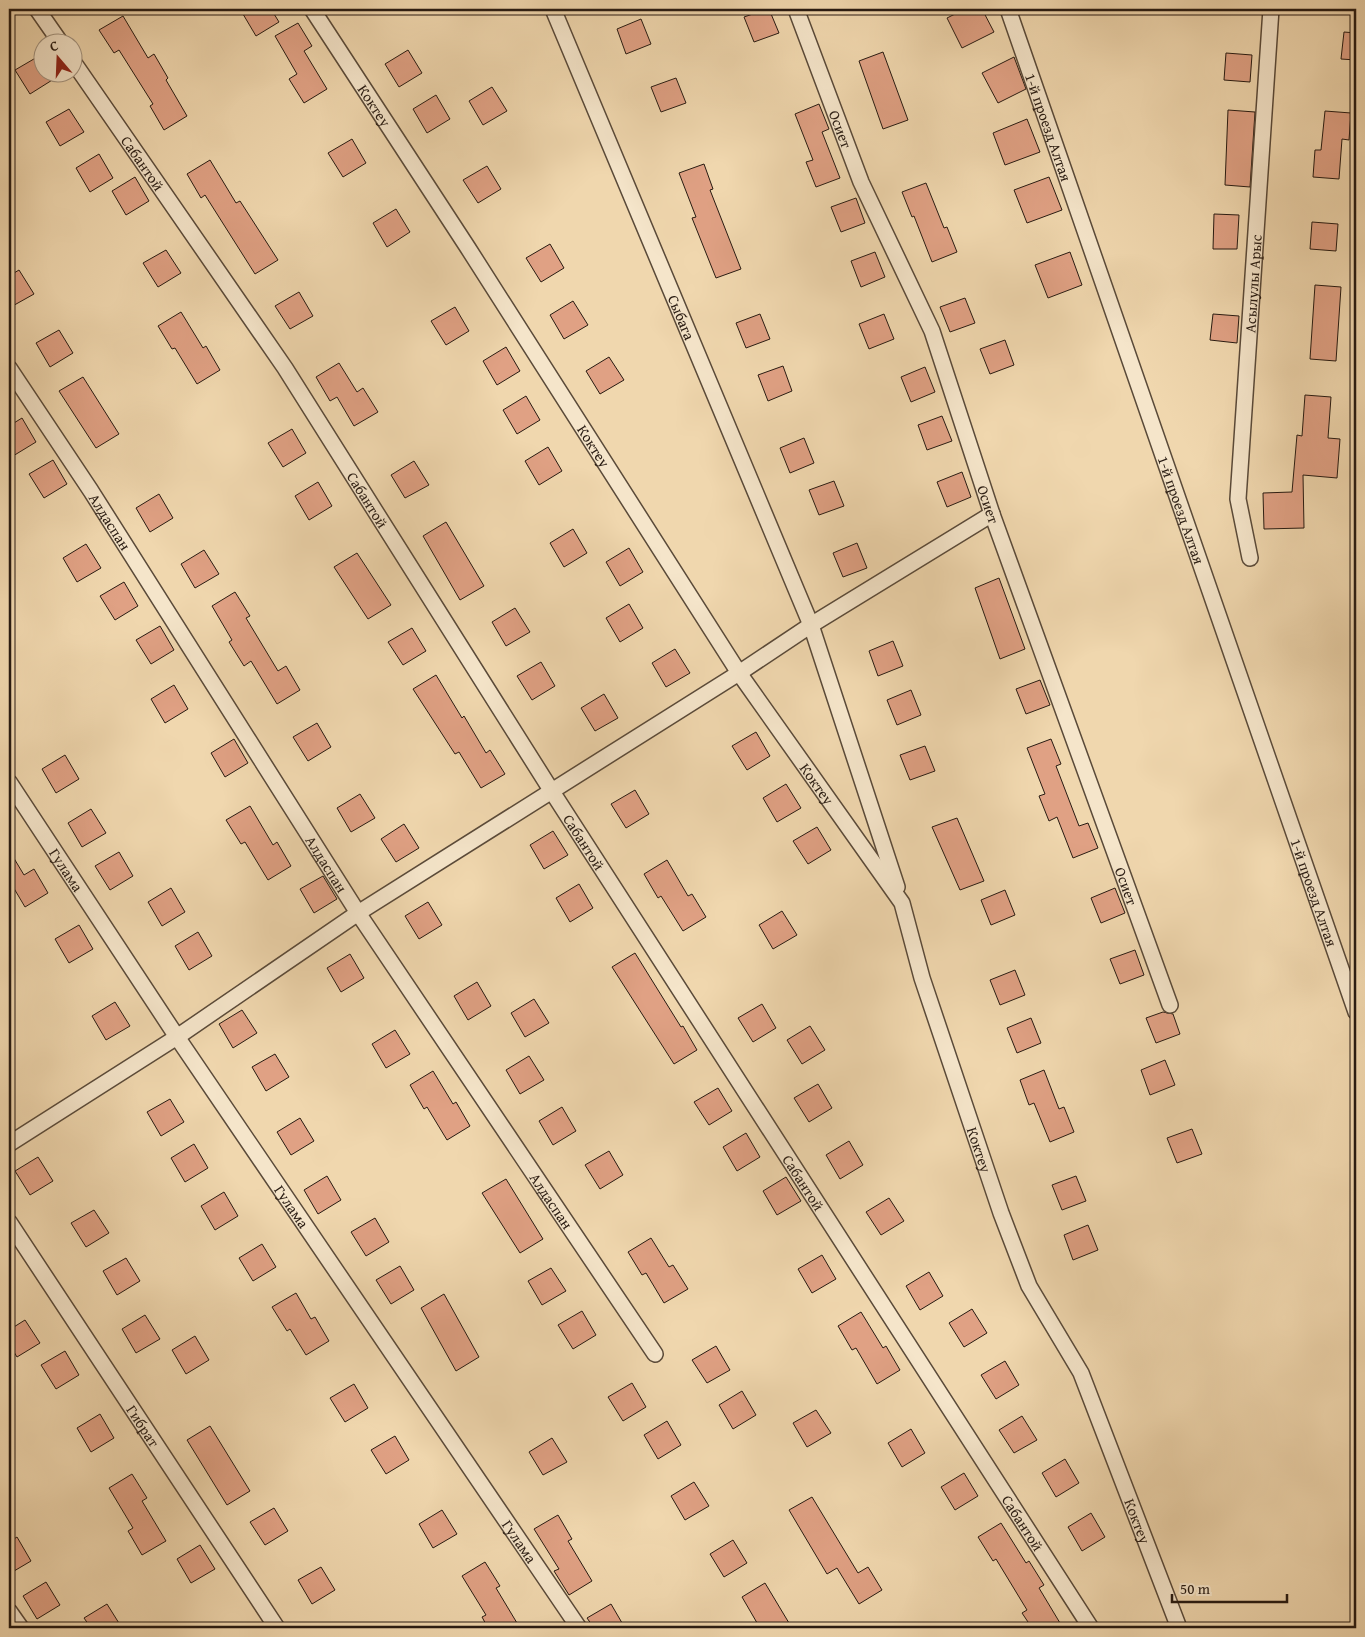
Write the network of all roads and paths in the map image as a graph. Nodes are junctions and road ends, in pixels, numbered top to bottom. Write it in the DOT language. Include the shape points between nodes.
graph roads {
  1 [pos="37,9"];
  2 [pos="312,9"];
  3 [pos="553,9"];
  4 [pos="796,9"];
  5 [pos="1008,9"];
  6 [pos="1271,9"];
  7 [pos="53,32"];
  8 [pos="82,74"];
  9 [pos="9,368"];
  10 [pos="992,514"];
  11 [pos="1250,558"];
  12 [pos="811,625"];
  13 [pos="739,673"];
  14 [pos="9,782"];
  15 [pos="551,790"];
  16 [pos="902,902"];
  17 [pos="358,913"];
  18 [pos="1170,1005"];
  19 [pos="1356,1012"];
  20 [pos="177,1037"];
  21 [pos="9,1144"];
  22 [pos="9,1222"];
  23 [pos="655,1354"];
  24 [pos="9,1610"];
  25 [pos="21,1628"];
  26 [pos="277,1628"];
  27 [pos="579,1628"];
  28 [pos="1091,1628"];
  29 [pos="1179,1628"];
  1 -- 7 [label="street"];
  2 -- 13 [label="street, Коктеу" via="474,256"];
  3 -- 12 [label="street, Сыбага"];
  4 -- 10 [label="street, Осиет" via="861,182 932,331"];
  5 -- 19 [label="street, 1-й проезд Алтая"];
  6 -- 11 [label="street, Асылулы Арыс" via="1238,499"];
  8 -- 15 [label="street, Сабантой" via="285,368"];
  9 -- 17 [label="street, Алдаспан" via="91,491"];
  10 -- 12 [label="street"];
  10 -- 18 [label="street, Осиет"];
  12 -- 13 [label="street"];
  12 -- 16 [label="street, Сыбага"];
  13 -- 15 [label="street"];
  13 -- 16 [label="street, Коктеу"];
  14 -- 20 [label="street, Гулама"];
  15 -- 17 [label="street"];
  15 -- 28 [label="street, Сабантой"];
  16 -- 29 [label="street, Коктеу" via="922,978 1004,1222 1029,1286 1081,1373"];
  17 -- 20 [label="street"];
  17 -- 23 [label="street, Алдаспан"];
  20 -- 21 [label="street"];
  20 -- 27 [label="street, Гулама"];
  22 -- 26 [label="street, Гибрат"];
  24 -- 25 [label="street"];
}
